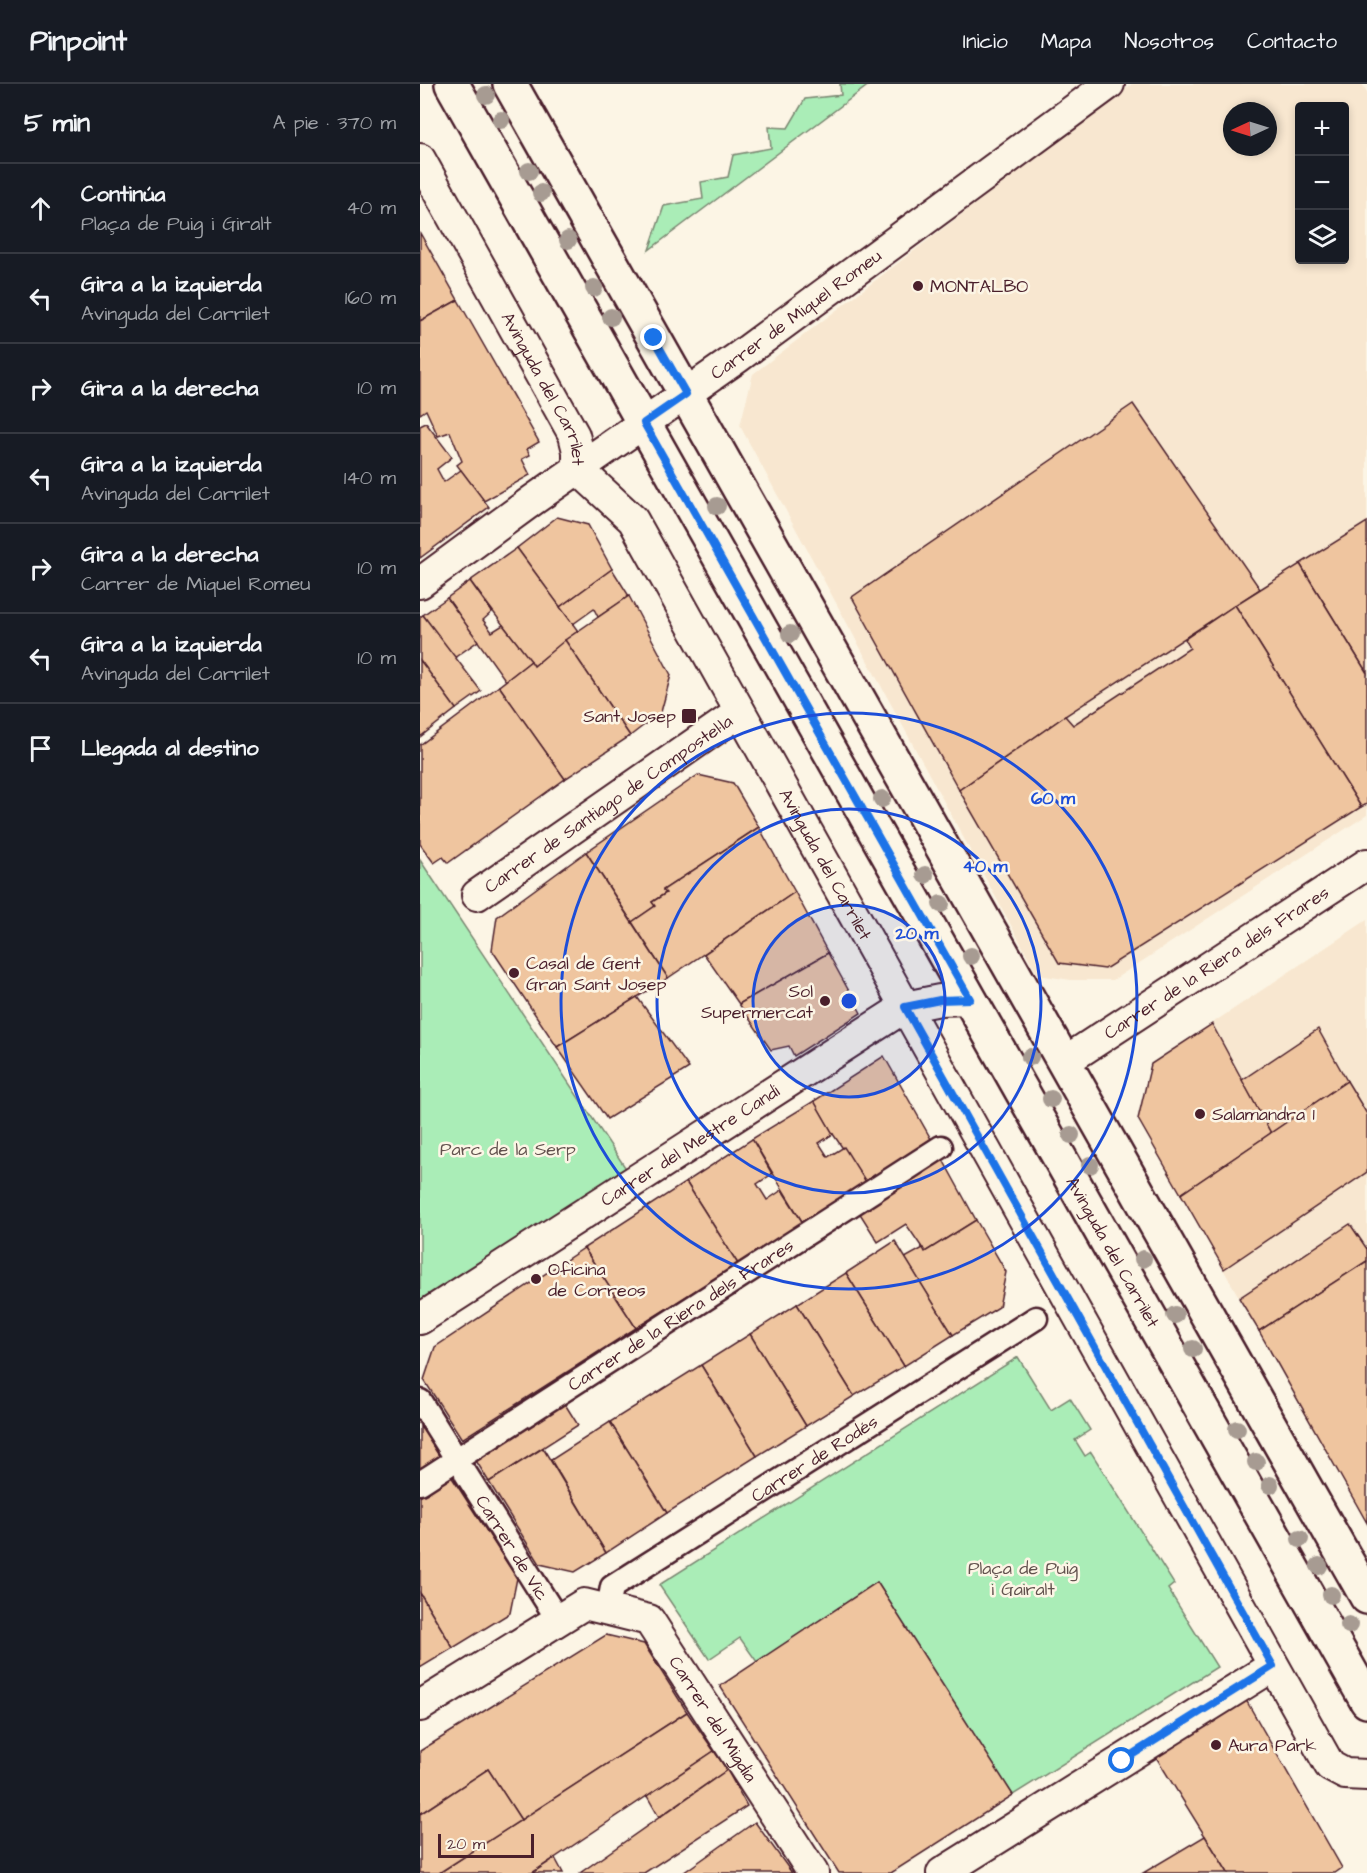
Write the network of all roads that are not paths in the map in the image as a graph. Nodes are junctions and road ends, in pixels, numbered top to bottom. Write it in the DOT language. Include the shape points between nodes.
graph roads {
  1 [pos="452,84"];
  2 [pos="510,84"];
  3 [pos="1110,84"];
  4 [pos="420,159"];
  5 [pos="686,394"];
  6 [pos="644,423"];
  7 [pos="578,469"];
  8 [pos="420,583"];
  9 [pos="740,712"];
  10 [pos="1367,864"];
  11 [pos="477,895"];
  12 [pos="970,999"];
  13 [pos="905,1007"];
  14 [pos="1064,1062"];
  15 [pos="941,1147"];
  16 [pos="1036,1317"];
  17 [pos="420,1319"];
  18 [pos="420,1401"];
  19 [pos="463,1469"];
  20 [pos="420,1483"];
  21 [pos="1367,1597"];
  22 [pos="596,1607"];
  23 [pos="558,1620"];
  24 [pos="1273,1666"];
  25 [pos="1367,1701"];
  26 [pos="420,1706"];
  27 [pos="1367,1775"];
  28 [pos="813,1873"];
  29 [pos="942,1873"];
  1 -- 6 [label="main road, Avinguda del Carrilet"];
  2 -- 5 [label="main road"];
  3 -- 5 [label="street, Carrer de Miquel Romeu"];
  4 -- 7 [label="street, Avinguda del Carrilet" via="574,435"];
  5 -- 6 [label="street, Carrer de Miquel Romeu"];
  5 -- 14 [label="main road"];
  6 -- 7 [label="street, Carrer de Miquel Romeu"];
  6 -- 12 [label="main road, Avinguda del Carrilet"];
  7 -- 8 [label="street, Carrer de Miquel Romeu"];
  7 -- 9 [label="street, Avinguda del Carrilet" via="633,520"];
  9 -- 11 [label="street, Carrer de Santiago de Compostel·la"];
  9 -- 13 [label="street, Avinguda del Carrilet"];
  10 -- 14 [label="street, Carrer de la Riera dels Frares"];
  12 -- 13 [label="street, Carrer del Mestre Candi"];
  12 -- 25 [label="main road, Avinguda del Carrilet"];
  13 -- 17 [label="street, Carrer del Mestre Candi"];
  13 -- 24 [label="street, Avinguda del Carrilet"];
  14 -- 21 [label="main road"];
  15 -- 19 [label="street, Carrer de la Riera dels Frares"];
  16 -- 22 [label="street, Carrer de Rodés" via="612,1587"];
  18 -- 19 [label="street, Carrer de Vic"];
  19 -- 20 [label="street, Carrer de la Riera dels Frares"];
  19 -- 23 [label="street, Carrer de Vic"];
  22 -- 23 [label="street"];
  22 -- 28 [label="street, Carrer del Migdia" via="649,1620"];
  23 -- 26 [label="street"];
  24 -- 27 [label="street, Avinguda del Carrilet" via="1329,1766 1344,1774"];
  24 -- 29 [label="street"];
}
